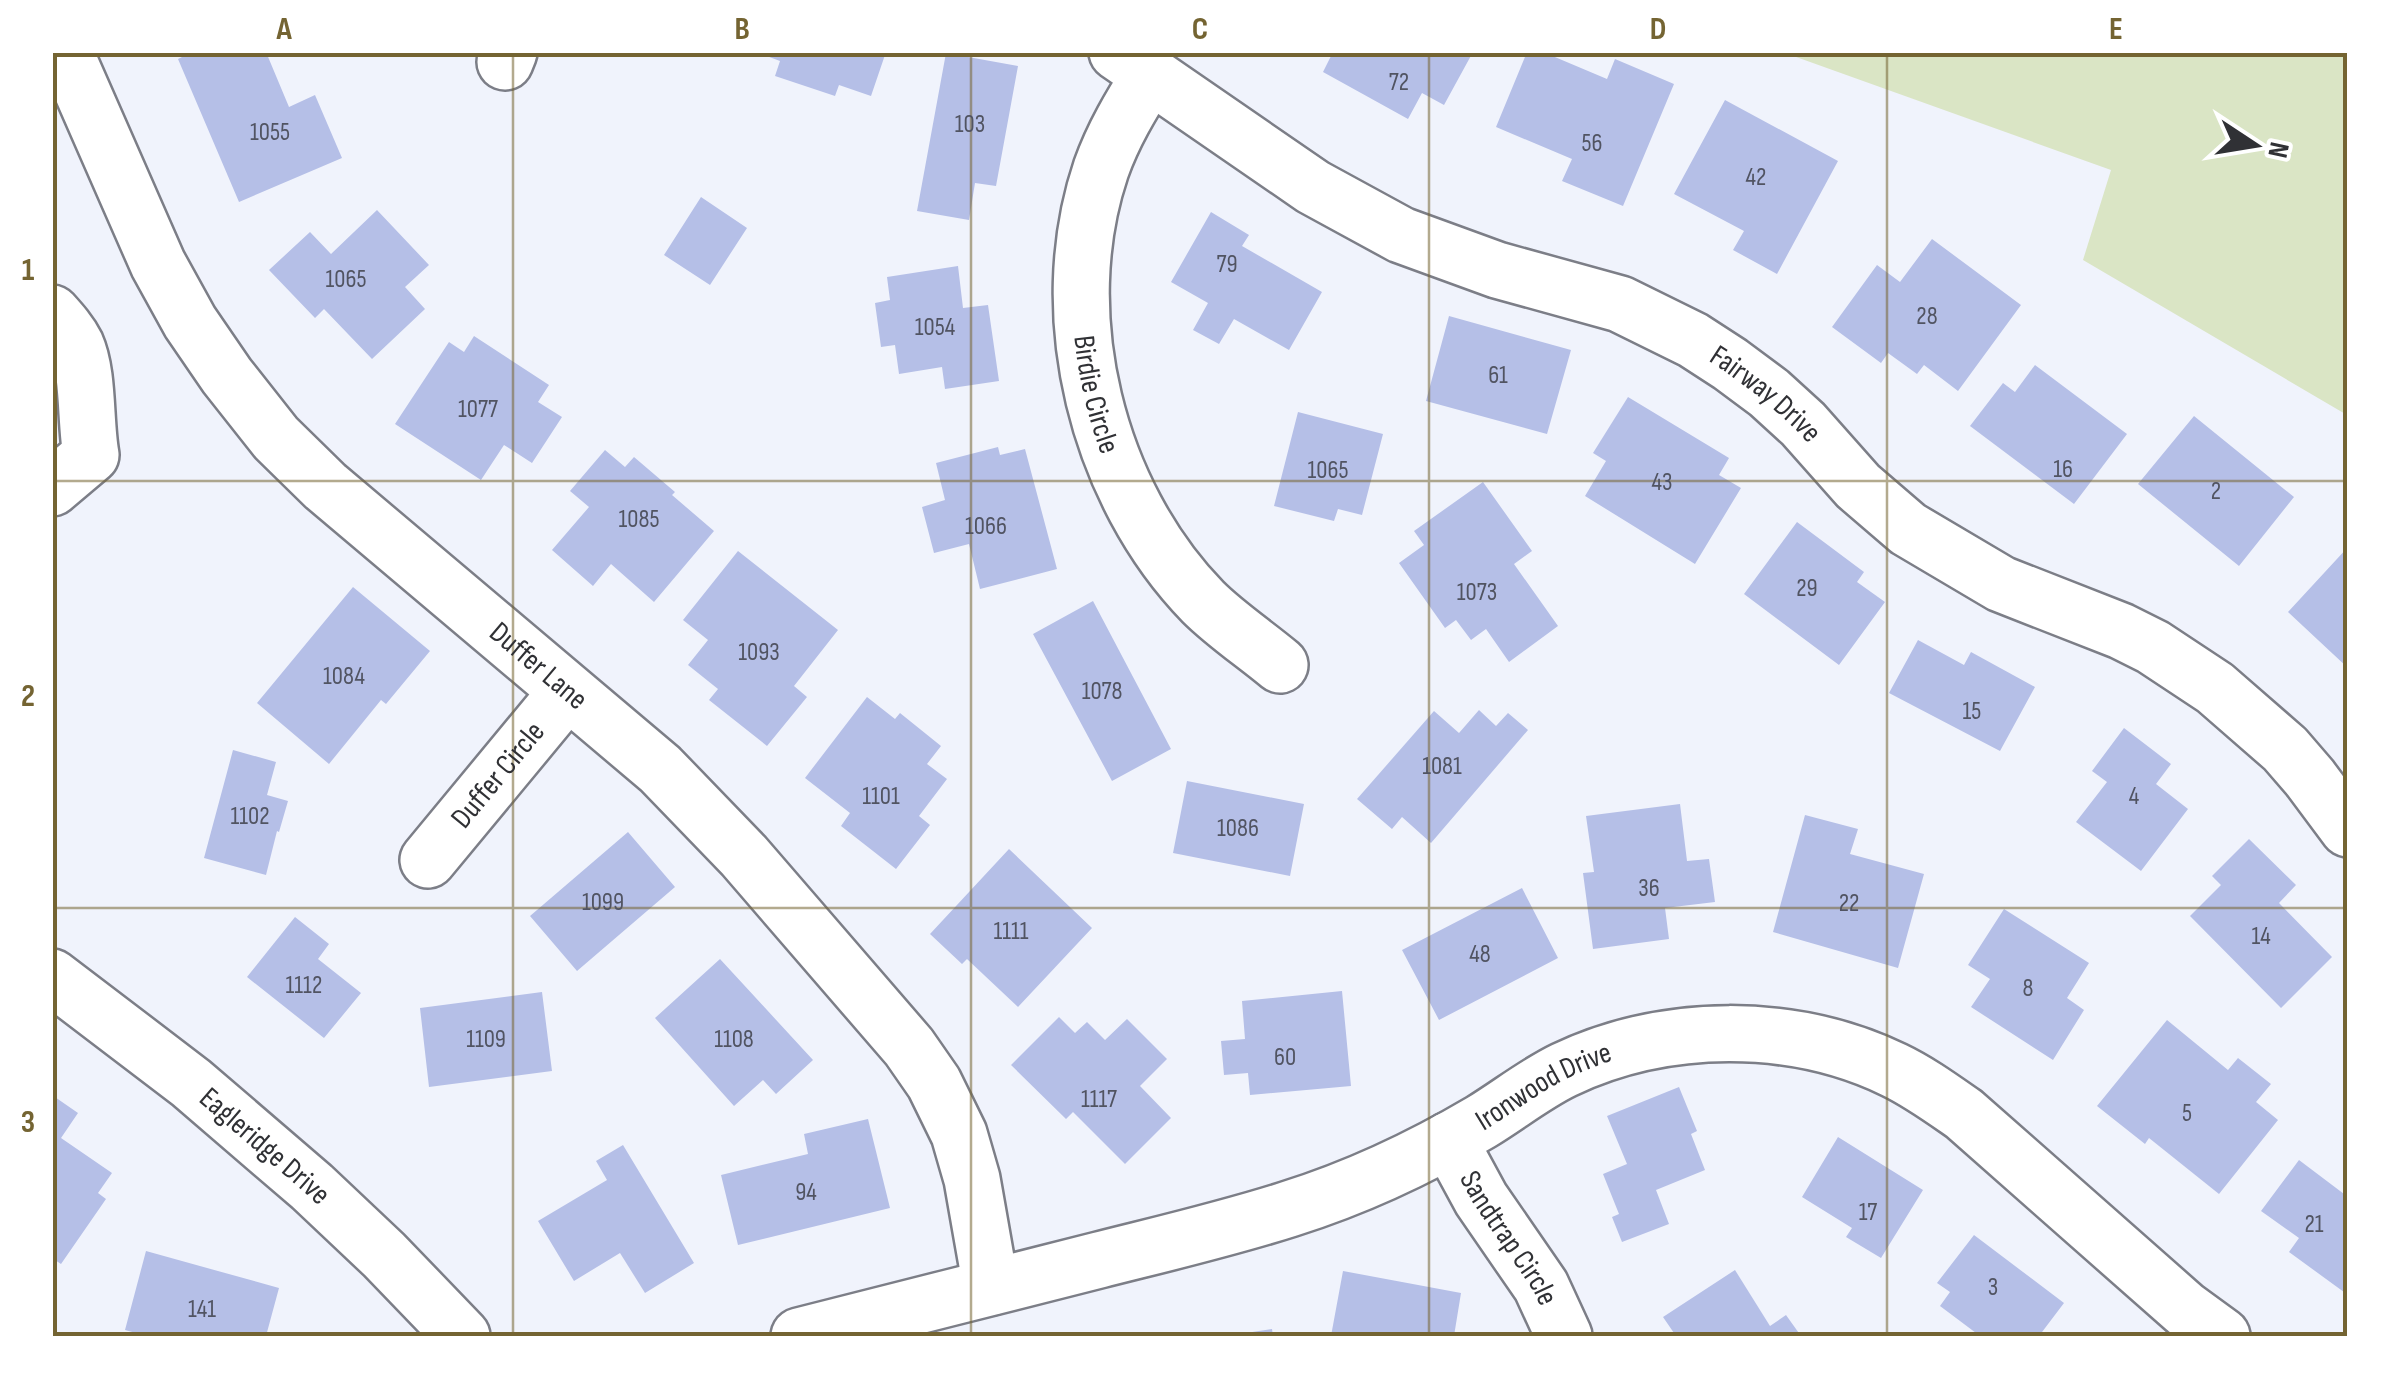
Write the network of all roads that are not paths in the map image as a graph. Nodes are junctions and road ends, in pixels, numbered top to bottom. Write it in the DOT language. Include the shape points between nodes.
graph roads {
  1 [pos="64,52"];
  2 [pos="1133,64"];
  3 [pos="52,313"];
  4 [pos="52,488"];
  5 [pos="1280,665"];
  6 [pos="567,692"];
  7 [pos="2348,829"];
  8 [pos="428,860"];
  9 [pos="52,977"];
  10 [pos="1448,1140"];
  11 [pos="991,1287"];
  12 [pos="462,1336"];
  13 [pos="799,1336"];
  14 [pos="1564,1336"];
  15 [pos="2222,1336"];
  1 -- 6 [label="street, Duffer Lane" via="158,264 227,376 325,486"];
  2 -- 5 [label="street, Birdie Circle" via="1100,172 1084,256 1085,348 1094,396 1108,446 1151,534 1204,603"];
  2 -- 7 [label="street, Fairway Drive" via="1313,188 1386,227 1498,270 1620,304 1693,340 1769,393 1908,529 2000,584 2153,647 2215,688 2284,749"];
  3 -- 4 [label="street" via="80,358 91,455"];
  6 -- 8 [label="street, Duffer Circle"];
  6 -- 11 [label="street, Duffer Lane" via="697,804 934,1082 964,1149"];
  9 -- 12 [label="street, Eagleridge Drive" via="312,1187"];
  10 -- 11 [label="street, Ironwood Drive" via="1288,1210"];
  10 -- 14 [label="street, Sandtrap Circle" via="1541,1286"];
  10 -- 15 [label="street, Ironwood Drive" via="1564,1070 1664,1038 1756,1035 1850,1052 1918,1083 1964,1114"];
  11 -- 13 [label="street, Ironwood Drive"];
}
